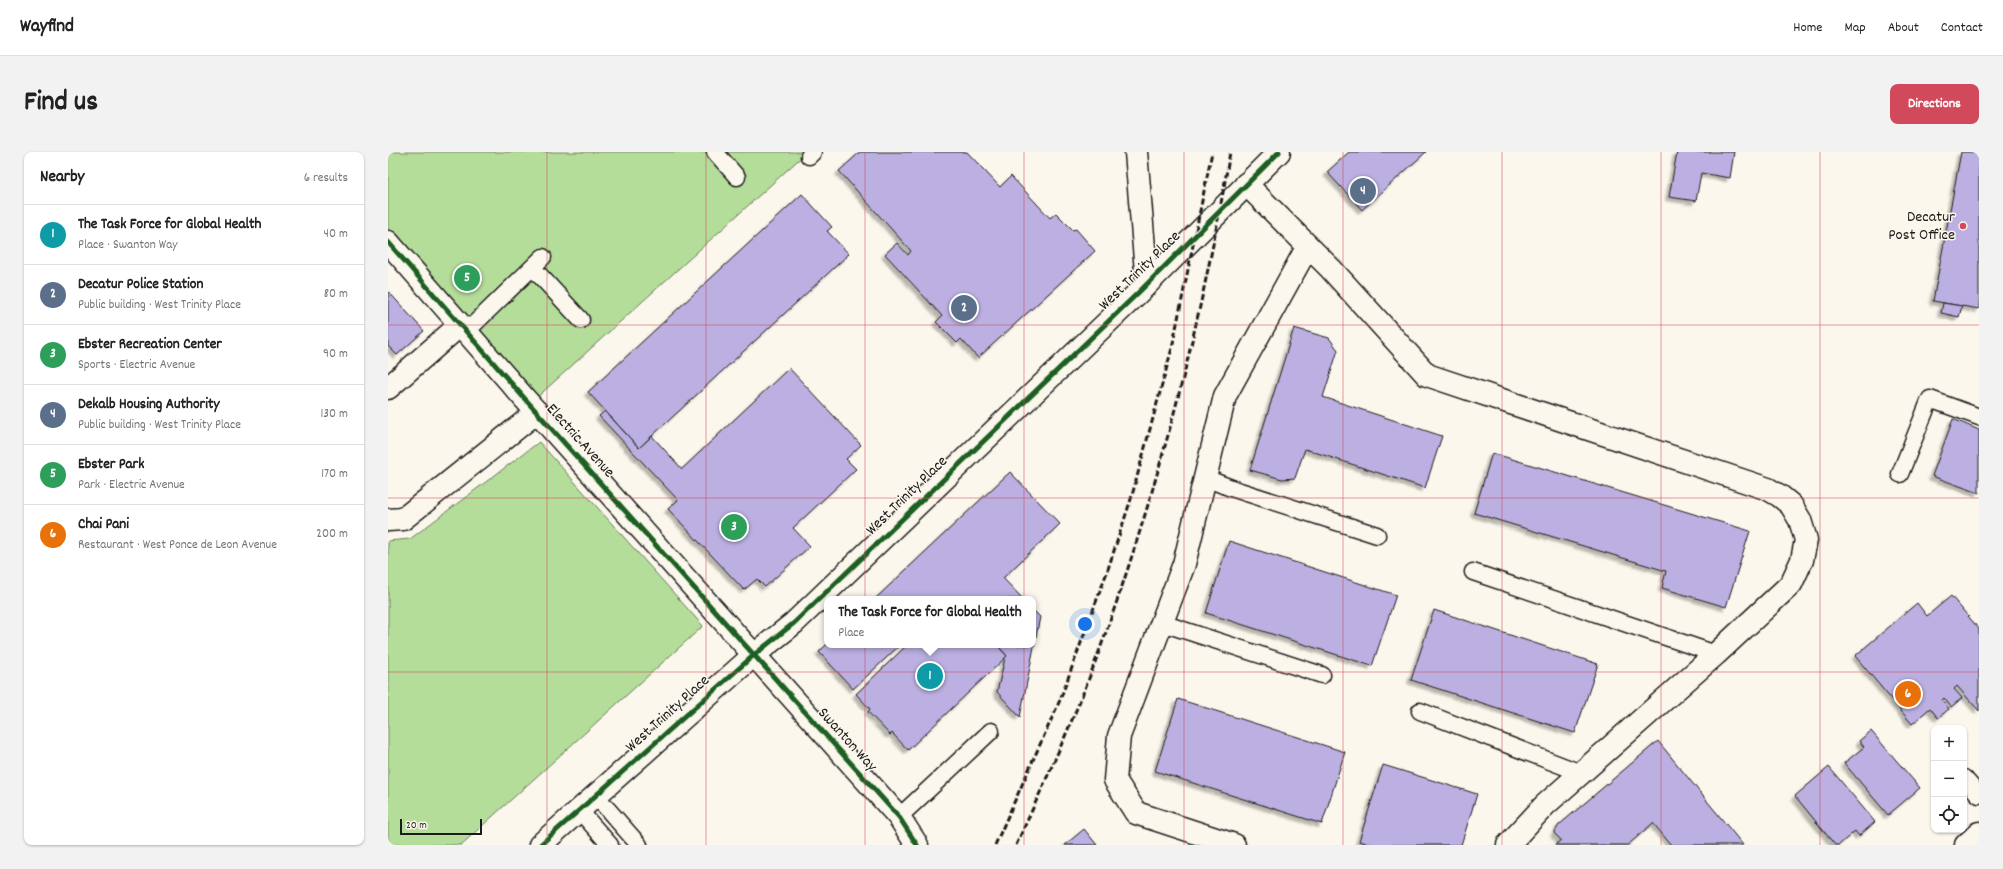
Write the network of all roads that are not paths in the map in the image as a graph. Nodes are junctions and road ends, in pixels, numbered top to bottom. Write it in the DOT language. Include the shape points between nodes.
graph roads {
  1 [pos="715,152"];
  2 [pos="1136,152"];
  3 [pos="1278,152"];
  4 [pos="737,177"];
  5 [pos="1246,184"];
  6 [pos="388,242"];
  7 [pos="1308,246"];
  8 [pos="1147,284"];
  9 [pos="581,320"];
  10 [pos="463,328"];
  11 [pos="388,388"];
  12 [pos="537,412"];
  13 [pos="1979,417"];
  14 [pos="1900,474"];
  15 [pos="1205,478"];
  16 [pos="388,520"];
  17 [pos="1378,535"];
  18 [pos="1473,572"];
  19 [pos="1162,623"];
  20 [pos="1716,654"];
  21 [pos="754,656"];
  22 [pos="1322,675"];
  23 [pos="1420,711"];
  24 [pos="991,731"];
  25 [pos="1581,773"];
  26 [pos="1967,781"];
  27 [pos="1979,794"];
  28 [pos="596,796"];
  29 [pos="579,810"];
  30 [pos="899,817"];
  31 [pos="1979,834"];
  32 [pos="540,845"];
  33 [pos="610,845"];
  34 [pos="639,845"];
  35 [pos="917,845"];
  36 [pos="1234,845"];
  37 [pos="1508,845"];
  38 [pos="1966,845"];
  1 -- 4 [label="lane"];
  2 -- 8 [label="street"];
  3 -- 5 [label="street, West Trinity Place"];
  5 -- 7 [label="street"];
  5 -- 8 [label="street, West Trinity Place"];
  6 -- 10 [label="street, Electric Avenue"];
  7 -- 15 [label="street" via="1225,396"];
  7 -- 20 [label="street" via="1427,374 1768,488 1791,505 1800,520 1806,540 1802,560 1791,584"];
  8 -- 21 [label="street, West Trinity Place" via="794,623"];
  9 -- 10 [label="lane" via="538,262"];
  10 -- 11 [label="street"];
  10 -- 12 [label="street, Electric Avenue"];
  12 -- 16 [label="street" via="403,519"];
  12 -- 21 [label="street, Electric Avenue"];
  13 -- 14 [label="lane" via="1930,399"];
  15 -- 17 [label="lane"];
  15 -- 19 [label="street" via="1184,564"];
  18 -- 20 [label="lane"];
  19 -- 22 [label="lane"];
  19 -- 36 [label="street" via="1119,736 1115,780 1136,813"];
  20 -- 25 [label="street"];
  21 -- 28 [label="street, West Trinity Place"];
  21 -- 30 [label="street, Swanton Way"];
  23 -- 25 [label="lane"];
  24 -- 30 [label="lane"];
  25 -- 37 [label="street" via="1545,805"];
  26 -- 27 [label="lane"];
  28 -- 29 [label="street, West Trinity Place"];
  28 -- 34 [label="lane"];
  29 -- 32 [label="street, West Trinity Place"];
  29 -- 33 [label="lane"];
  30 -- 35 [label="street, Swanton Way"];
  31 -- 38 [label="street"];
}
